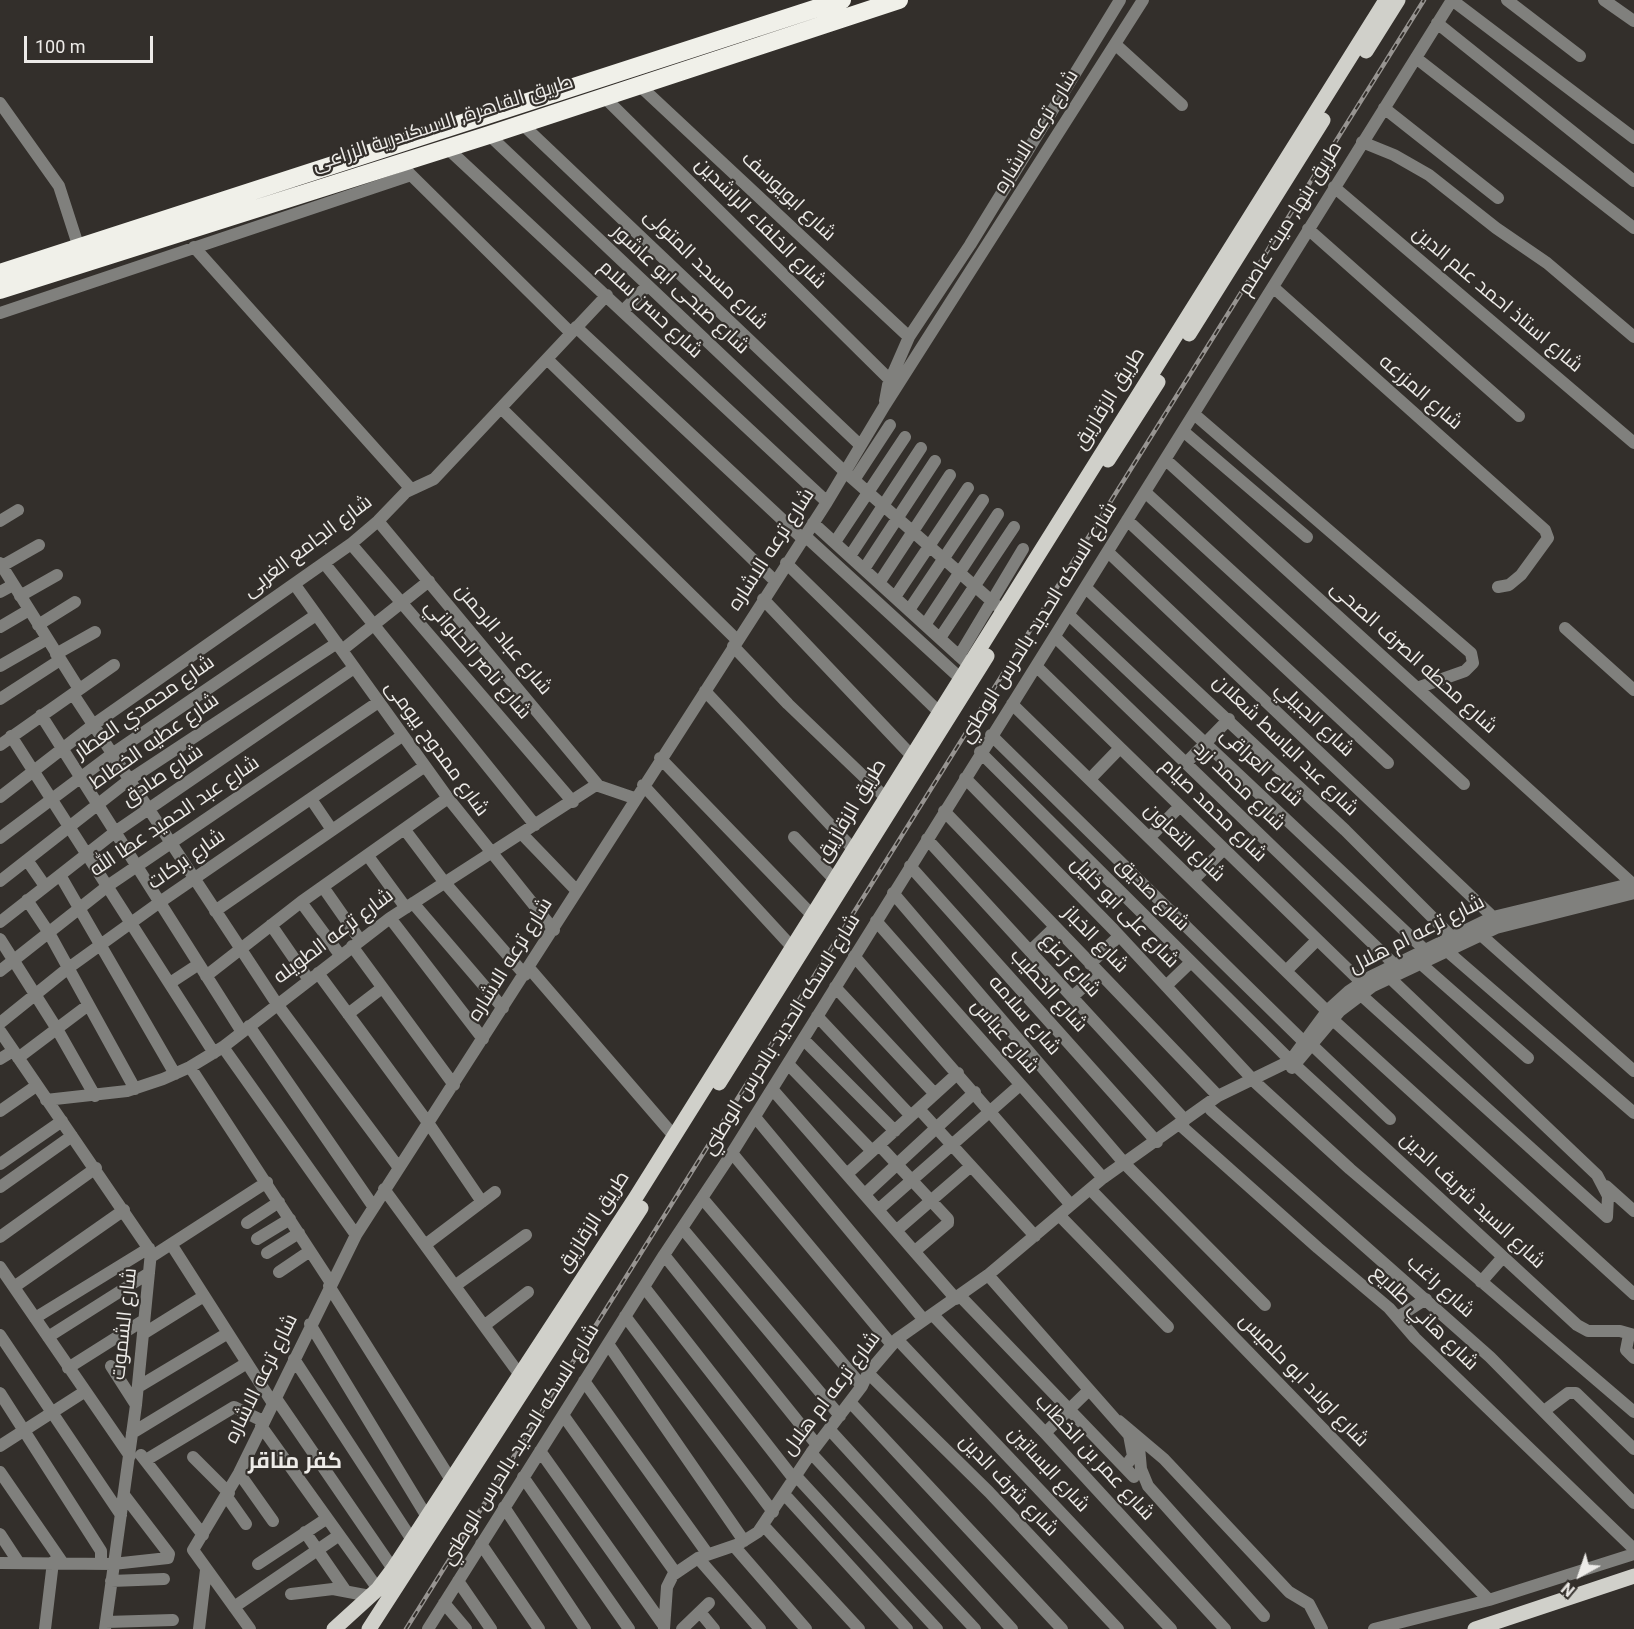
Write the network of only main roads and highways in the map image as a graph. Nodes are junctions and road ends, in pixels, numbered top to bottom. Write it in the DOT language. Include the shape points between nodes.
graph roads {
  1 [pos="842,0"];
  2 [pos="899,0"];
  3 [pos="1386,0"];
  4 [pos="1398,0"];
  5 [pos="1261,211"];
  6 [pos="0,273"];
  7 [pos="0,290"];
  8 [pos="961,684"];
  9 [pos="711,1087"];
  10 [pos="544,1348"];
  11 [pos="515,1405"];
  12 [pos="1634,1576"];
  13 [pos="336,1628"];
  14 [pos="369,1629"];
  15 [pos="381,1629"];
  16 [pos="1475,1629"];
  1 -- 6 [label="highway, طريق القاهرة, الاسكندرية الزراعى"];
  2 -- 7 [label="highway, طريق القاهرة, الاسكندرية الزراعى" via="446,147 405,169"];
  3 -- 5 [label="main road, طريق الزقازيق"];
  4 -- 5 [label="main road, طريق الزقازيق"];
  5 -- 8 [label="main road, طريق الزقازيق" via="1069,522"];
  5 -- 8 [label="main road, طريق الزقازيق" via="964,660"];
  8 -- 9 [label="main road, طريق الزقازيق"];
  8 -- 9 [label="main road, طريق الزقازيق" via="911,754"];
  9 -- 10 [label="main road, طريق الزقازيق"];
  9 -- 10 [label="main road, طريق الزقازيق" via="674,1136"];
  10 -- 11 [label="main road, طريق الزقازيق"];
  10 -- 13 [label="main road, طريق الزقازيق" via="520,1375 393,1569"];
  11 -- 14 [label="main road, طريق الزقازيق"];
  11 -- 15 [label="main road" via="516,1413 507,1430"];
  12 -- 16 [label="main road"];
}
